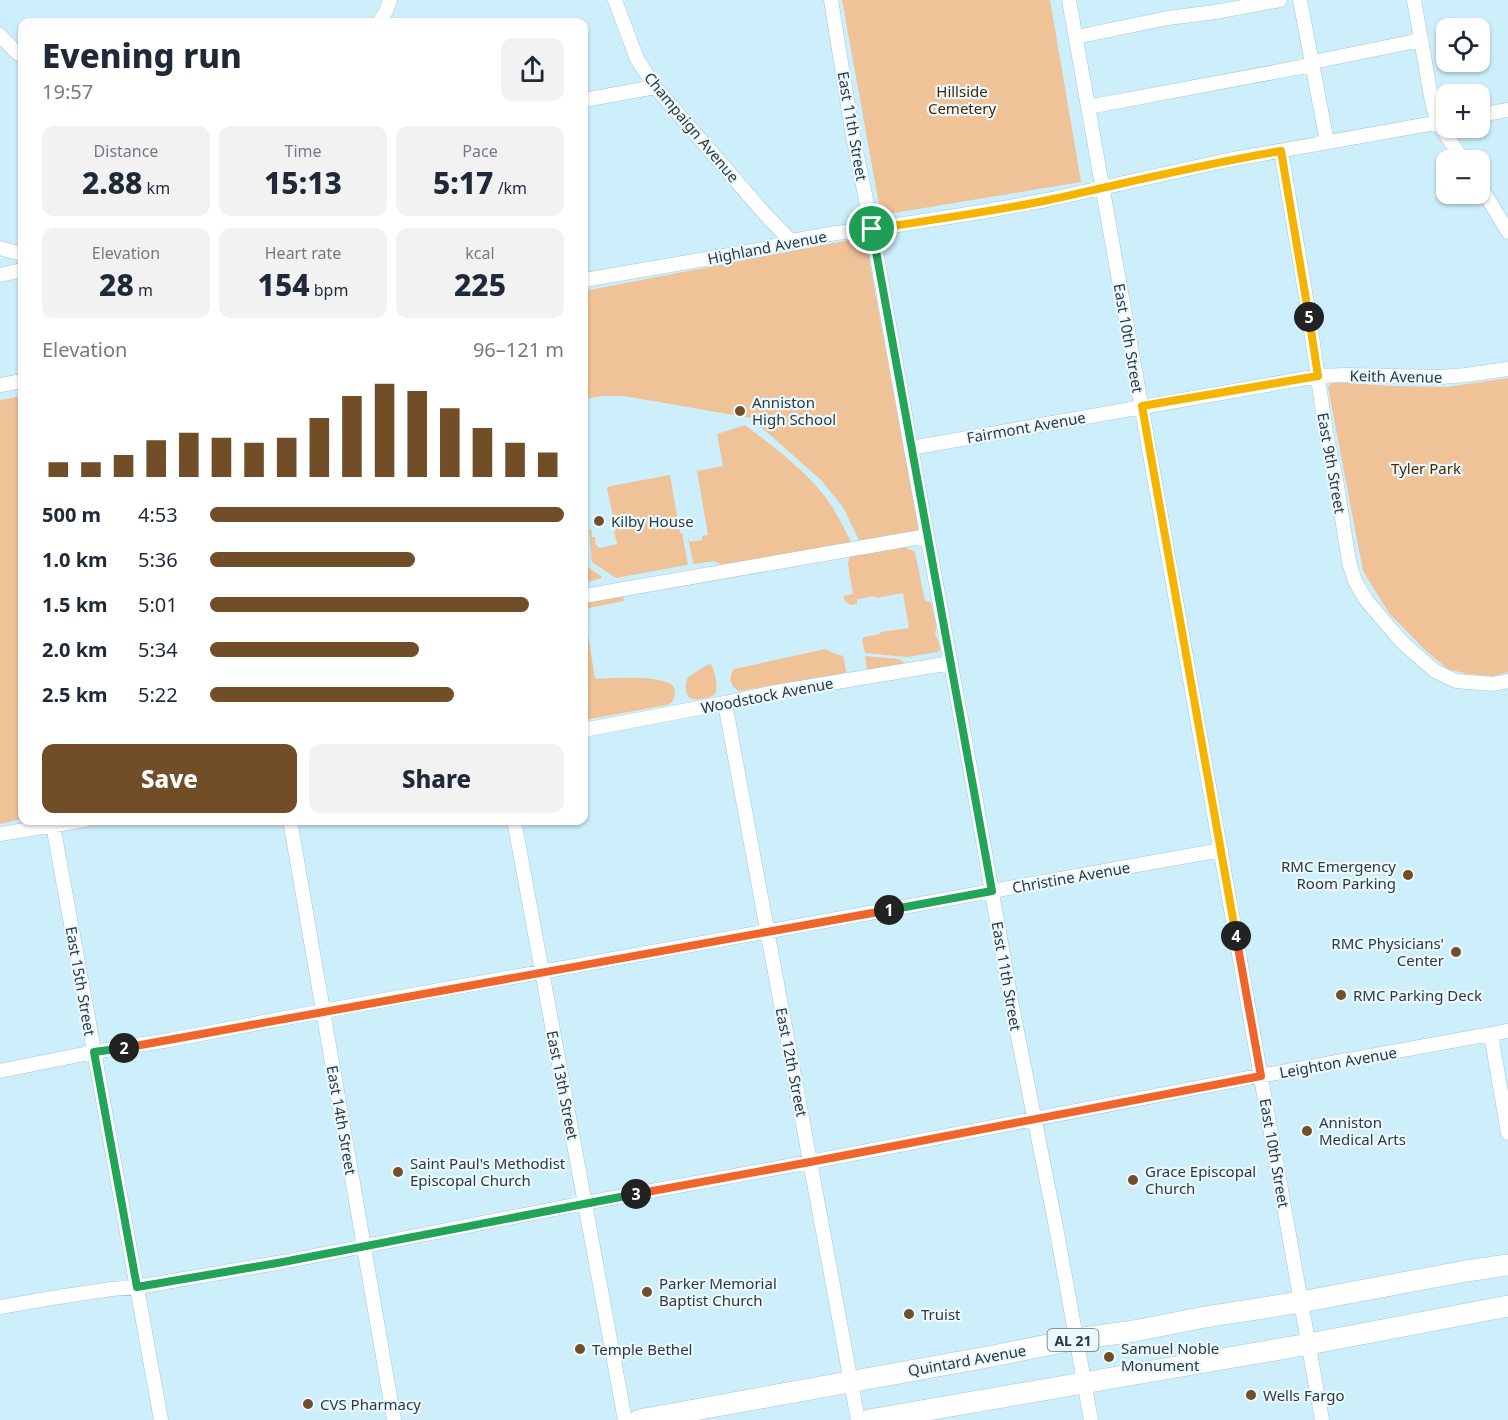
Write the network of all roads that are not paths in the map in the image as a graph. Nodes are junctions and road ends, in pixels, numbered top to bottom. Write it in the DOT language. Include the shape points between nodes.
graph roads {
  1 [pos="390,0"];
  2 [pos="615,0"];
  3 [pos="831,0"];
  4 [pos="1069,0"];
  5 [pos="1280,0"];
  6 [pos="1300,0"];
  7 [pos="1414,0"];
  8 [pos="382,18"];
  9 [pos="0,35"];
  10 [pos="1076,36"];
  11 [pos="1421,40"];
  12 [pos="18,53"];
  13 [pos="1312,65"];
  14 [pos="655,87"];
  15 [pos="588,99"];
  16 [pos="1088,107"];
  17 [pos="1436,110"];
  18 [pos="1508,110"];
  19 [pos="1490,113"];
  20 [pos="1436,123"];
  21 [pos="1326,142"];
  22 [pos="1281,151"];
  23 [pos="1102,187"];
  24 [pos="1490,202"];
  25 [pos="872,229"];
  26 [pos="1508,232"];
  27 [pos="791,241"];
  28 [pos="0,248"];
  29 [pos="18,253"];
  30 [pos="18,271"];
  31 [pos="0,275"];
  32 [pos="588,279"];
  33 [pos="1508,369"];
  34 [pos="1318,376"];
  35 [pos="18,382"];
  36 [pos="0,385"];
  37 [pos="1142,406"];
  38 [pos="911,448"];
  39 [pos="927,536"];
  40 [pos="588,595"];
  41 [pos="951,663"];
  42 [pos="1508,681"];
  43 [pos="725,704"];
  44 [pos="588,729"];
  45 [pos="53,825"];
  46 [pos="291,825"];
  47 [pos="515,825"];
  48 [pos="0,834"];
  49 [pos="1221,850"];
  50 [pos="992,891"];
  51 [pos="767,932"];
  52 [pos="542,972"];
  53 [pos="323,1011"];
  54 [pos="1508,1031"];
  55 [pos="1491,1034"];
  56 [pos="94,1052"];
  57 [pos="0,1071"];
  58 [pos="1261,1076"];
  59 [pos="1035,1118"];
  60 [pos="1508,1133"];
  61 [pos="810,1162"];
  62 [pos="585,1203"];
  63 [pos="363,1246"];
  64 [pos="1508,1265"];
  65 [pos="137,1287"];
  66 [pos="1301,1302"];
  67 [pos="1508,1306"];
  68 [pos="0,1307"];
  69 [pos="1077,1340"];
  70 [pos="1309,1344"];
  71 [pos="850,1382"];
  72 [pos="1085,1383"];
  73 [pos="161,1420"];
  74 [pos="394,1420"];
  75 [pos="625,1420"];
  76 [pos="639,1420"];
  77 [pos="858,1420"];
  78 [pos="869,1420"];
  79 [pos="1092,1420"];
  80 [pos="1322,1420"];
  1 -- 8 [label="street"];
  2 -- 14 [label="street, Champaign Avenue" via="637,59"];
  3 -- 25 [label="street, East 11th Street"];
  4 -- 10 [label="street, East 10th Street"];
  5 -- 10 [label="street"];
  6 -- 13 [label="street"];
  7 -- 11 [label="street"];
  9 -- 12 [label="street"];
  10 -- 16 [label="street, East 10th Street"];
  11 -- 13 [label="street"];
  11 -- 17 [label="street"];
  13 -- 16 [label="street"];
  13 -- 21 [label="street"];
  14 -- 15 [label="street"];
  14 -- 27 [label="street, Champaign Avenue"];
  16 -- 23 [label="street, East 10th Street"];
  18 -- 19 [label="street"];
  20 -- 21 [label="street, Highland Avenue"];
  21 -- 22 [label="street, Highland Avenue"];
  22 -- 23 [label="street, Highland Avenue"];
  22 -- 34 [label="street, East 9th Street"];
  23 -- 25 [label="street, Highland Avenue"];
  23 -- 37 [label="street, East 10th Street"];
  24 -- 26 [label="street"];
  25 -- 27 [label="street, Highland Avenue"];
  25 -- 38 [label="street, East 11th Street"];
  27 -- 32 [label="street, Highland Avenue"];
  28 -- 29 [label="street"];
  30 -- 31 [label="street"];
  33 -- 34 [label="street, Keith Avenue" via="1441,377"];
  34 -- 37 [label="street, Keith Avenue"];
  34 -- 42 [label="street, East 9th Street" via="1349,562 1366,600 1402,642 1435,671 1456,681"];
  35 -- 36 [label="street"];
  37 -- 38 [label="street, Fairmont Avenue"];
  37 -- 49 [label="street, East 10th Street"];
  38 -- 39 [label="street, East 11th Street"];
  39 -- 40 [label="street"];
  39 -- 41 [label="street, East 11th Street"];
  41 -- 43 [label="street, Woodstock Avenue"];
  41 -- 50 [label="street, East 11th Street"];
  43 -- 44 [label="street, Woodstock Avenue"];
  43 -- 51 [label="street, East 12th Street"];
  45 -- 48 [label="street"];
  45 -- 56 [label="street, East 15th Street"];
  46 -- 53 [label="street, East 14th Street"];
  47 -- 52 [label="street, East 13th Street"];
  49 -- 50 [label="street, Christine Avenue"];
  49 -- 58 [label="street, East 10th Street"];
  50 -- 51 [label="street, Christine Avenue"];
  50 -- 59 [label="street, East 11th Street"];
  51 -- 52 [label="street, Christine Avenue"];
  51 -- 61 [label="street, East 12th Street"];
  52 -- 53 [label="street, Christine Avenue"];
  52 -- 62 [label="street, East 13th Street"];
  53 -- 56 [label="street, Christine Avenue"];
  53 -- 63 [label="street, East 14th Street"];
  54 -- 55 [label="street, Leighton Avenue"];
  55 -- 58 [label="street, Leighton Avenue"];
  55 -- 60 [label="street"];
  56 -- 57 [label="street, Christine Avenue"];
  56 -- 65 [label="street, East 15th Street"];
  58 -- 59 [label="street, Leighton Avenue"];
  58 -- 66 [label="street, East 10th Street"];
  59 -- 61 [label="street, Leighton Avenue"];
  59 -- 69 [label="street, East 11th Street"];
  61 -- 62 [label="street, Leighton Avenue"];
  61 -- 71 [label="street, East 12th Street"];
  62 -- 63 [label="street, Leighton Avenue"];
  62 -- 75 [label="street, East 13th Street"];
  63 -- 65 [label="street, Leighton Avenue"];
  63 -- 74 [label="street, East 14th Street"];
  64 -- 66 [label="highway, Quintard Avenue / AL 21"];
  65 -- 68 [label="street, Leighton Avenue"];
  65 -- 73 [label="street, East 15th Street"];
  66 -- 69 [label="highway, Quintard Avenue / AL 21"];
  66 -- 70 [label="street, East 10th Street"];
  67 -- 70 [label="highway"];
  69 -- 71 [label="highway, Quintard Avenue / AL 21"];
  69 -- 72 [label="street, East 11th Street"];
  70 -- 72 [label="highway"];
  70 -- 80 [label="street, East 10th Street"];
  71 -- 76 [label="highway, Quintard Avenue / AL 21"];
  71 -- 77 [label="street, East 12th Street"];
  72 -- 78 [label="highway"];
  72 -- 79 [label="street, East 11th Street"];
}
